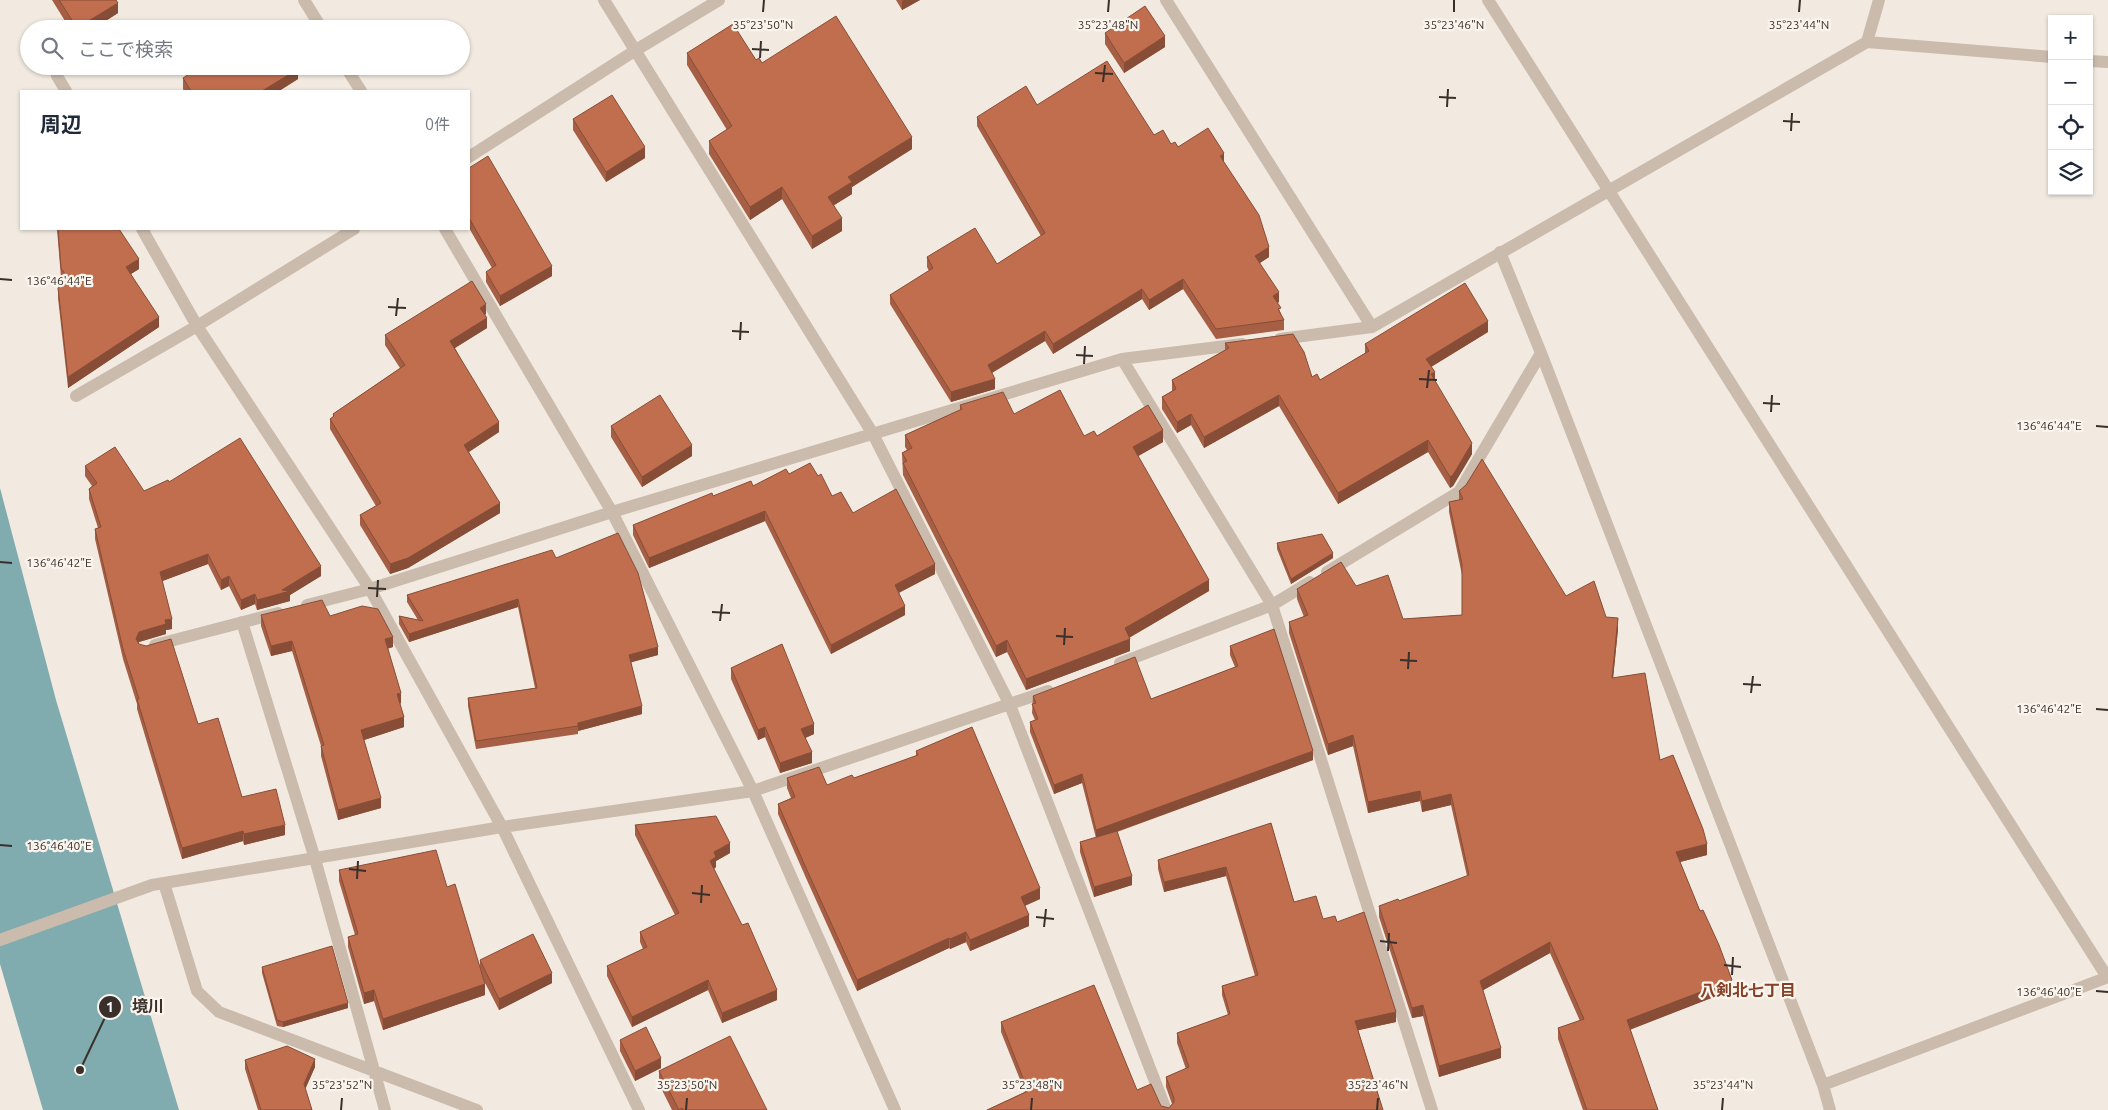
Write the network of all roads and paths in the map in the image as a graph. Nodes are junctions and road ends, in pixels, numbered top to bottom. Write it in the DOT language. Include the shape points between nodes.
graph roads {
  1 [pos="304,0"];
  2 [pos="604,0"];
  3 [pos="719,0"];
  4 [pos="1166,0"];
  5 [pos="1488,0"];
  6 [pos="1878,0"];
  7 [pos="316,20"];
  8 [pos="1868,42"];
  9 [pos="636,50"];
  10 [pos="2048,57"];
  11 [pos="2093,61"];
  12 [pos="2108,62"];
  13 [pos="351,75"];
  14 [pos="57,76"];
  15 [pos="65,90"];
  16 [pos="360,90"];
  17 [pos="470,156"];
  18 [pos="1610,191"];
  19 [pos="143,230"];
  20 [pos="352,230"];
  21 [pos="446,230"];
  22 [pos="1500,252"];
  23 [pos="196,326"];
  24 [pos="1372,327"];
  25 [pos="1541,354"];
  26 [pos="1122,359"];
  27 [pos="76,396"];
  28 [pos="873,434"];
  29 [pos="612,512"];
  30 [pos="370,589"];
  31 [pos="1272,606"];
  32 [pos="242,622"];
  33 [pos="144,648"];
  34 [pos="1109,667"];
  35 [pos="1064,685"];
  36 [pos="1010,705"];
  37 [pos="753,791"];
  38 [pos="502,828"];
  39 [pos="315,859"];
  40 [pos="158,884"];
  41 [pos="0,940"];
  42 [pos="2107,977"];
  43 [pos="373,1070"];
  44 [pos="1823,1085"];
  45 [pos="385,1110"];
  46 [pos="478,1110"];
  47 [pos="639,1110"];
  48 [pos="895,1110"];
  49 [pos="1166,1110"];
  50 [pos="1432,1110"];
  51 [pos="1830,1110"];
  1 -- 7 [label="street"];
  2 -- 9 [label="street"];
  3 -- 9 [label="street"];
  4 -- 24 [label="street"];
  5 -- 18 [label="street"];
  6 -- 8 [label="street"];
  8 -- 10 [label="street"];
  8 -- 18 [label="street"];
  9 -- 17 [label="street"];
  9 -- 28 [label="street"];
  11 -- 12 [label="street"];
  13 -- 16 [label="street"];
  14 -- 15 [label="street"];
  18 -- 22 [label="street"];
  18 -- 42 [label="street"];
  19 -- 23 [label="street"];
  20 -- 23 [label="street"];
  21 -- 29 [label="street"];
  22 -- 24 [label="street"];
  22 -- 25 [label="street"];
  23 -- 27 [label="street"];
  23 -- 30 [label="street"];
  24 -- 26 [label="street"];
  25 -- 31 [label="street" via="1459,492"];
  25 -- 44 [label="street"];
  26 -- 28 [label="street"];
  26 -- 31 [label="street"];
  28 -- 29 [label="street"];
  28 -- 36 [label="street"];
  29 -- 30 [label="street"];
  29 -- 37 [label="street"];
  30 -- 32 [label="street"];
  30 -- 38 [label="street"];
  31 -- 34 [label="street"];
  31 -- 50 [label="street"];
  32 -- 33 [label="street"];
  32 -- 39 [label="street"];
  35 -- 36 [label="street"];
  36 -- 37 [label="street"];
  36 -- 49 [label="street"];
  37 -- 38 [label="street"];
  37 -- 48 [label="street"];
  38 -- 39 [label="street"];
  38 -- 47 [label="street"];
  39 -- 40 [label="street"];
  39 -- 43 [label="street"];
  40 -- 41 [label="street"];
  40 -- 43 [label="street" via="197,991 219,1012"];
  42 -- 44 [label="street"];
  43 -- 45 [label="street"];
  43 -- 46 [label="street"];
  44 -- 51 [label="street"];
}
